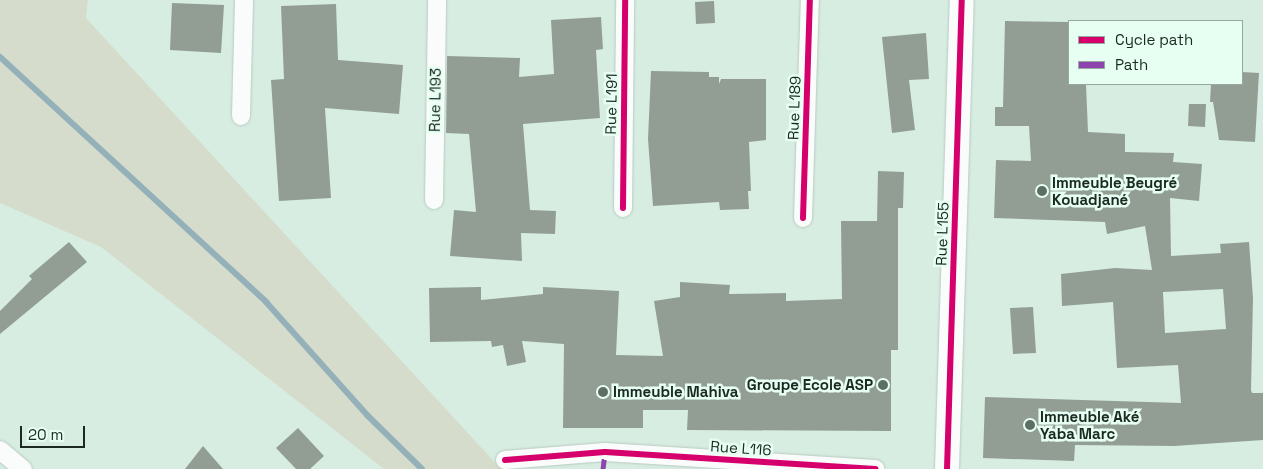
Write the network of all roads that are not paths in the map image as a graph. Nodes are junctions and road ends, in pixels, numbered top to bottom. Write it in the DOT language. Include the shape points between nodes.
graph roads {
  1 [pos="244,0"];
  2 [pos="437,0"];
  3 [pos="625,0"];
  4 [pos="810,0"];
  5 [pos="962,0"];
  6 [pos="241,116"];
  7 [pos="434,200"];
  8 [pos="623,208"];
  9 [pos="803,218"];
  10 [pos="0,450"];
  11 [pos="505,460"];
  12 [pos="23,469"];
  13 [pos="875,469"];
  14 [pos="947,469"];
  1 -- 6 [label="street"];
  2 -- 7 [label="street, Rue L193"];
  3 -- 8 [label="street, Rue L191"];
  4 -- 9 [label="street, Rue L189"];
  5 -- 14 [label="street, Rue L155"];
  10 -- 12 [label="street"];
  11 -- 13 [label="street, Rue L116" via="605,452"];
}
